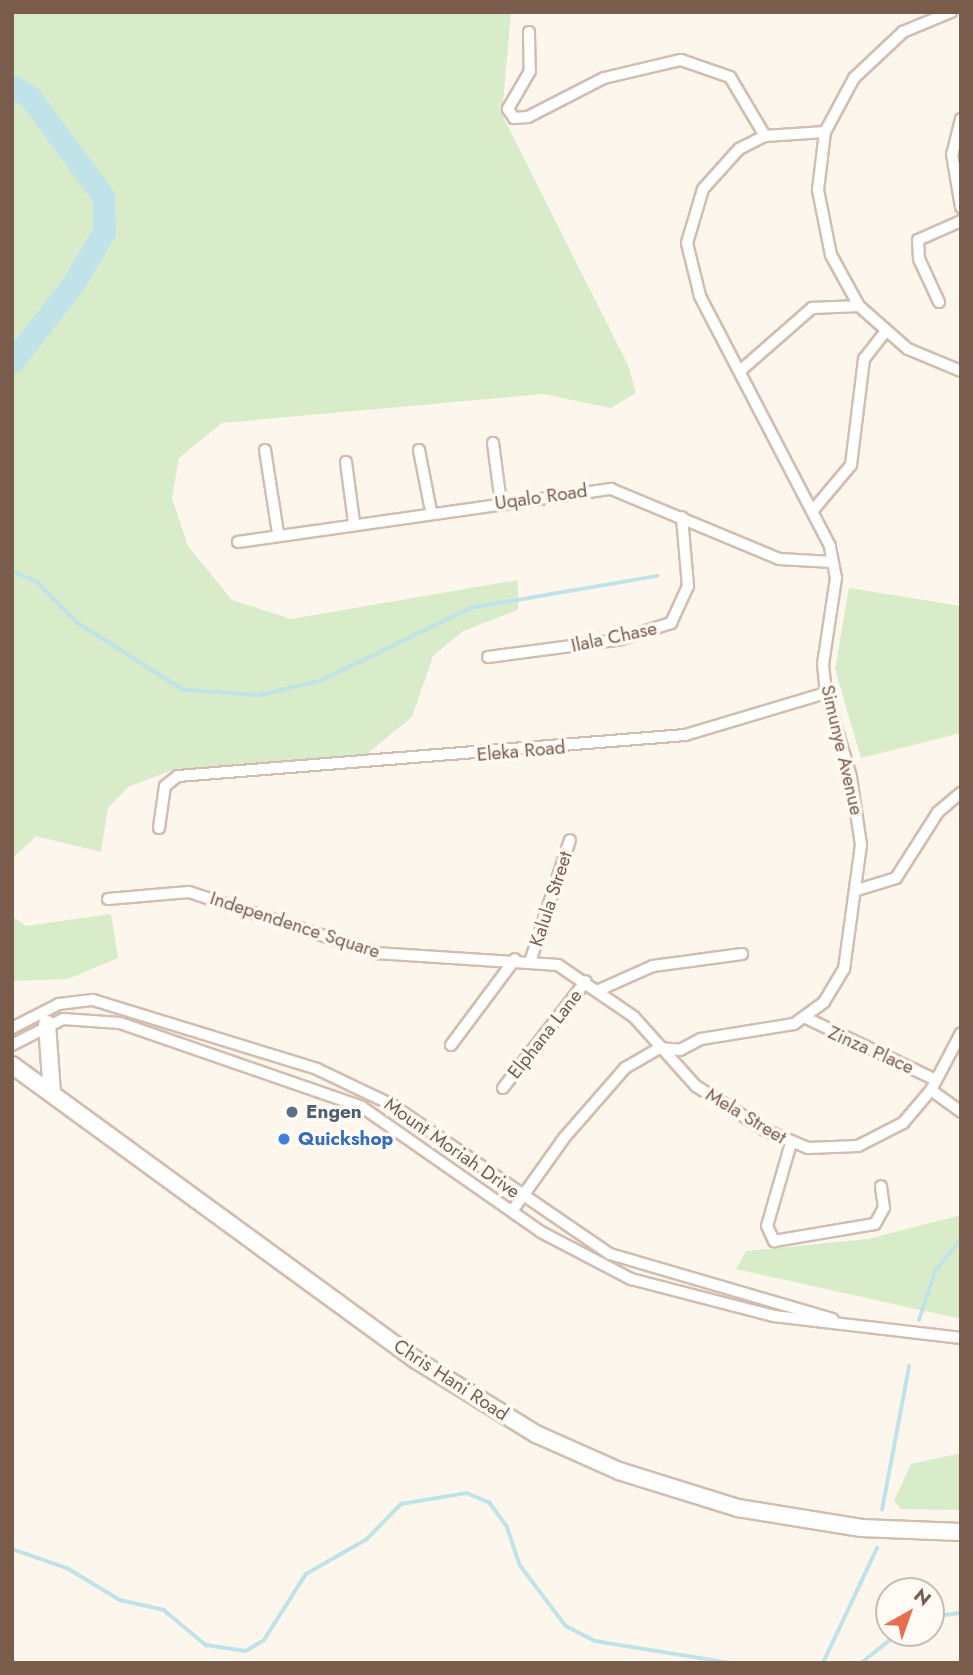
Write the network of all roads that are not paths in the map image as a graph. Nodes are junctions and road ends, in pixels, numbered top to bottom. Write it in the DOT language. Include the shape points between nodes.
graph roads {
  1 [pos="951,12"];
  2 [pos="529,32"];
  3 [pos="961,119"];
  4 [pos="825,132"];
  5 [pos="765,136"];
  6 [pos="961,207"];
  7 [pos="961,221"];
  8 [pos="939,302"];
  9 [pos="859,306"];
  10 [pos="885,332"];
  11 [pos="740,371"];
  12 [pos="961,371"];
  13 [pos="493,443"];
  14 [pos="265,450"];
  15 [pos="419,450"];
  16 [pos="346,462"];
  17 [pos="501,503"];
  18 [pos="814,509"];
  19 [pos="431,512"];
  20 [pos="682,517"];
  21 [pos="354,522"];
  22 [pos="278,533"];
  23 [pos="238,542"];
  24 [pos="833,562"];
  25 [pos="488,657"];
  26 [pos="826,693"];
  27 [pos="961,793"];
  28 [pos="159,828"];
  29 [pos="570,840"];
  30 [pos="857,890"];
  31 [pos="108,899"];
  32 [pos="742,954"];
  33 [pos="515,959"];
  34 [pos="531,959"];
  35 [pos="586,981"];
  36 [pos="599,990"];
  37 [pos="806,1018"];
  38 [pos="47,1024"];
  39 [pos="12,1028"];
  40 [pos="961,1033"];
  41 [pos="12,1045"];
  42 [pos="451,1045"];
  43 [pos="659,1048"];
  44 [pos="12,1065"];
  45 [pos="934,1085"];
  46 [pos="503,1088"];
  47 [pos="52,1094"];
  48 [pos="961,1112"];
  49 [pos="791,1143"];
  50 [pos="881,1186"];
  51 [pos="522,1197"];
  52 [pos="512,1212"];
  53 [pos="845,1324"];
  54 [pos="961,1338"];
  55 [pos="961,1532"];
  1 -- 4 [label="street" via="886,45 854,78"];
  2 -- 5 [label="street" via="530,71 508,109 513,118 539,112 604,78 681,60 730,77"];
  3 -- 6 [label="street" via="952,154"];
  4 -- 5 [label="street, Simunye Avenue"];
  4 -- 9 [label="street" via="818,170 822,223 837,270"];
  5 -- 11 [label="street, Simunye Avenue" via="739,149 703,190 687,243 700,296"];
  7 -- 8 [label="street" via="918,240 919,259"];
  9 -- 10 [label="street"];
  9 -- 11 [label="street" via="812,308"];
  10 -- 12 [label="street"];
  10 -- 18 [label="street" via="864,359 851,465"];
  11 -- 18 [label="street, Simunye Avenue"];
  13 -- 17 [label="street"];
  14 -- 22 [label="street"];
  15 -- 19 [label="street"];
  16 -- 21 [label="street"];
  17 -- 19 [label="street, Uqalo Road"];
  17 -- 20 [label="street, Uqalo Road" via="611,489"];
  18 -- 24 [label="street, Simunye Avenue"];
  19 -- 21 [label="street, Uqalo Road"];
  20 -- 24 [label="street, Uqalo Road" via="779,559"];
  20 -- 25 [label="street, Ilala Chase" via="688,586 671,623 618,640"];
  21 -- 22 [label="street, Uqalo Road"];
  22 -- 23 [label="street, Uqalo Road"];
  24 -- 26 [label="street, Simunye Avenue"];
  26 -- 28 [label="street, Eleka Road" via="685,735 168,781"];
  26 -- 30 [label="street, Simunye Avenue" via="859,814"];
  27 -- 30 [label="street" via="937,811 896,878"];
  29 -- 34 [label="street, Kalula Street"];
  30 -- 37 [label="street, Simunye Avenue" via="844,969"];
  31 -- 33 [label="street, Independence Square" via="189,892 377,953 460,963"];
  32 -- 36 [label="street" via="653,966"];
  33 -- 34 [label="street, Independence Square"];
  33 -- 42 [label="street"];
  34 -- 35 [label="street, Independence Square"];
  35 -- 36 [label="street, Independence Square"];
  35 -- 46 [label="street, Elphana Lane"];
  36 -- 43 [label="street, Independence Square" via="645,1027"];
  37 -- 43 [label="street" via="775,1030"];
  37 -- 45 [label="street, Zinza Place"];
  38 -- 41 [label="street, Mount Moriah Drive"];
  38 -- 47 [label="main road"];
  38 -- 52 [label="street, Mount Moriah Drive" via="81,1017 110,1020 320,1089 394,1128"];
  39 -- 51 [label="street, Mount Moriah Drive" via="59,1004 93,1000 222,1037 369,1091"];
  40 -- 45 [label="street, Mela Street"];
  43 -- 49 [label="street, Mela Street" via="696,1086"];
  43 -- 51 [label="street" via="608,1084"];
  44 -- 47 [label="main road, Chris Hani Road"];
  45 -- 48 [label="street, Zinza Place"];
  45 -- 49 [label="street, Mela Street" via="903,1123 872,1141 840,1149"];
  47 -- 55 [label="main road, Chris Hani Road" via="416,1360 536,1434 619,1471 738,1508 861,1528"];
  49 -- 50 [label="street" via="767,1226 774,1241 874,1224 884,1208"];
  51 -- 52 [label="street"];
  51 -- 53 [label="street, Mount Moriah Drive" via="610,1254"];
  52 -- 53 [label="street, Mount Moriah Drive" via="572,1252 660,1289 774,1316"];
  53 -- 54 [label="street, Mount Moriah Drive"];
}
